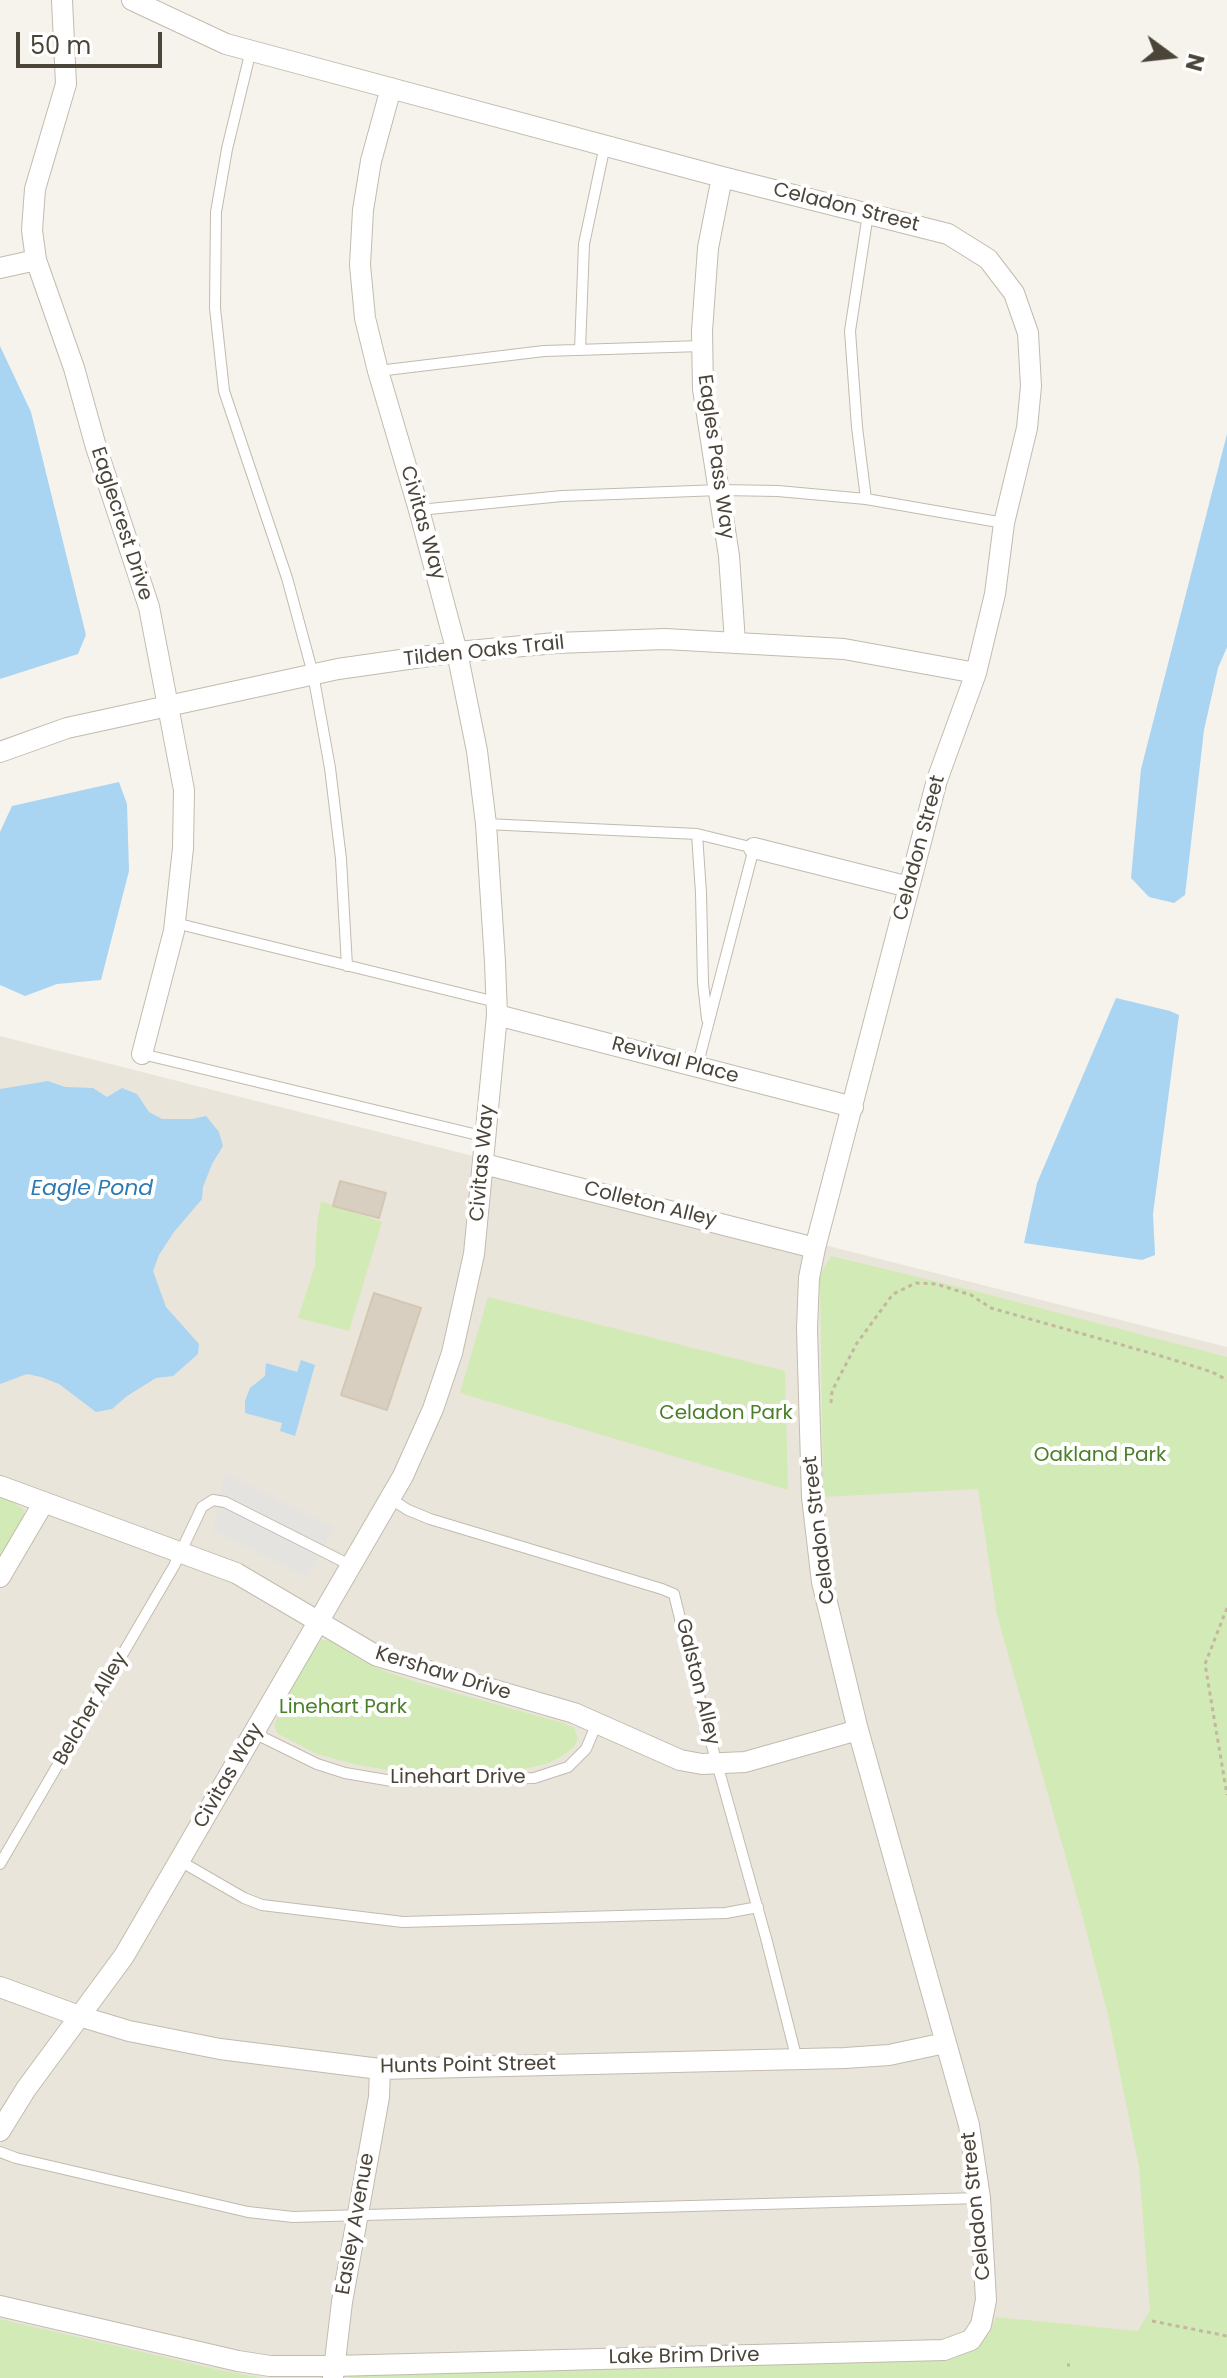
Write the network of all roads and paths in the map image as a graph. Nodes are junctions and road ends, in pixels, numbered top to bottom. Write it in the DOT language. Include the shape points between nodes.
graph roads {
  1 [pos="62,0"];
  2 [pos="132,0"];
  3 [pos="251,50"];
  4 [pos="391,88"];
  5 [pos="605,145"];
  6 [pos="722,177"];
  7 [pos="868,214"];
  8 [pos="36,260"];
  9 [pos="0,268"];
  10 [pos="702,346"];
  11 [pos="580,350"];
  12 [pos="378,371"];
  13 [pos="720,490"];
  14 [pos="866,499"];
  15 [pos="419,510"];
  16 [pos="1004,523"];
  17 [pos="735,642"];
  18 [pos="457,652"];
  19 [pos="976,673"];
  20 [pos="313,674"];
  21 [pos="166,705"];
  22 [pos="0,752"];
  23 [pos="486,824"];
  24 [pos="697,834"];
  25 [pos="754,848"];
  26 [pos="909,887"];
  27 [pos="175,923"];
  28 [pos="347,966"];
  29 [pos="496,1009"];
  30 [pos="708,1023"];
  31 [pos="142,1054"];
  32 [pos="697,1067"];
  33 [pos="853,1107"];
  34 [pos="486,1137"];
  35 [pos="484,1164"];
  36 [pos="815,1248"];
  37 [pos="1227,1380"];
  38 [pos="831,1404"];
  39 [pos="0,1486"];
  40 [pos="391,1499"];
  41 [pos="44,1502"];
  42 [pos="180,1552"];
  43 [pos="352,1566"];
  44 [pos="0,1577"];
  45 [pos="1227,1608"];
  46 [pos="319,1623"];
  47 [pos="597,1723"];
  48 [pos="858,1730"];
  49 [pos="254,1733"];
  50 [pos="717,1765"];
  51 [pos="1227,1795"];
  52 [pos="180,1861"];
  53 [pos="0,1864"];
  54 [pos="758,1907"];
  55 [pos="0,1987"];
  56 [pos="79,2016"];
  57 [pos="945,2043"];
  58 [pos="797,2060"];
  59 [pos="380,2069"];
  60 [pos="0,2131"];
  61 [pos="0,2152"];
  62 [pos="980,2198"];
  63 [pos="358,2217"];
  64 [pos="0,2306"];
  65 [pos="1152,2321"];
  66 [pos="981,2325"];
  67 [pos="1226,2335"];
  68 [pos="333,2372"];
  1 -- 8 [label="street, Eaglecrest Drive" via="66,84 35,189"];
  2 -- 3 [label="street, Celadon Street" via="226,44"];
  3 -- 4 [label="street, Celadon Street"];
  3 -- 20 [label="lane" via="216,212 215,308 224,391"];
  4 -- 5 [label="street, Celadon Street"];
  4 -- 12 [label="street, Civitas Way" via="371,161 360,265"];
  5 -- 6 [label="street, Celadon Street"];
  5 -- 11 [label="lane" via="584,244"];
  6 -- 7 [label="street, Celadon Street"];
  6 -- 10 [label="street, Eagles Pass Way" via="708,248"];
  7 -- 14 [label="lane" via="850,331"];
  7 -- 16 [label="street, Celadon Street" via="948,234 988,259 1014,293 1028,333 1031,386 1027,428"];
  8 -- 9 [label="street"];
  8 -- 21 [label="street, Eaglecrest Drive" via="149,607"];
  10 -- 11 [label="lane"];
  10 -- 13 [label="street, Eagles Pass Way" via="703,389"];
  11 -- 12 [label="lane"];
  12 -- 15 [label="street, Civitas Way"];
  13 -- 14 [label="lane"];
  13 -- 15 [label="lane" via="562,496"];
  13 -- 17 [label="street, Eagles Pass Way"];
  14 -- 16 [label="lane"];
  15 -- 18 [label="street, Civitas Way"];
  16 -- 19 [label="street, Celadon Street" via="995,594"];
  17 -- 18 [label="street, Tilden Oaks Trail" via="665,639"];
  17 -- 19 [label="street, Tilden Oaks Trail" via="844,649"];
  18 -- 20 [label="street, Tilden Oaks Trail"];
  18 -- 23 [label="street, Civitas Way"];
  19 -- 26 [label="street, Celadon Street" via="937,780"];
  20 -- 21 [label="street, Tilden Oaks Trail"];
  20 -- 28 [label="lane" via="339,844"];
  21 -- 22 [label="street, Tilden Oaks Trail" via="67,728"];
  21 -- 27 [label="street, Eaglecrest Drive" via="184,790"];
  23 -- 24 [label="lane"];
  23 -- 29 [label="street, Civitas Way"];
  24 -- 25 [label="lane"];
  24 -- 30 [label="lane"];
  25 -- 26 [label="street"];
  25 -- 30 [label="lane"];
  26 -- 33 [label="street, Celadon Street"];
  27 -- 28 [label="lane"];
  27 -- 31 [label="street, Eaglecrest Drive"];
  28 -- 29 [label="lane"];
  29 -- 32 [label="street, Revival Place"];
  29 -- 34 [label="street, Civitas Way"];
  30 -- 32 [label="lane"];
  31 -- 34 [label="lane"];
  32 -- 33 [label="street, Revival Place"];
  33 -- 36 [label="street, Celadon Street"];
  34 -- 35 [label="street, Civitas Way"];
  35 -- 36 [label="street, Colleton Alley"];
  35 -- 40 [label="street, Civitas Way" via="474,1254 452,1353 433,1409"];
  36 -- 48 [label="street, Celadon Street" via="807,1329 812,1497 822,1582"];
  37 -- 38 [label="path" via="991,1308 936,1284 916,1283 893,1294 857,1343 832,1391"];
  39 -- 41 [label="street, Kershaw Drive"];
  40 -- 43 [label="street, Civitas Way"];
  40 -- 50 [label="lane, Galston Alley" via="430,1519 674,1594"];
  41 -- 42 [label="street, Kershaw Drive"];
  41 -- 44 [label="street"];
  42 -- 43 [label="lane, Belcher Alley" via="202,1507 213,1500"];
  42 -- 46 [label="street, Kershaw Drive" via="236,1573"];
  42 -- 53 [label="lane, Belcher Alley"];
  43 -- 46 [label="street, Civitas Way"];
  45 -- 51 [label="path" via="1205,1664"];
  46 -- 47 [label="street, Kershaw Drive" via="377,1656"];
  46 -- 49 [label="street, Civitas Way"];
  47 -- 49 [label="lane, Linehart Drive" via="586,1749 568,1767 534,1778 392,1781 317,1764"];
  47 -- 50 [label="street, Kershaw Drive" via="680,1760"];
  48 -- 50 [label="street, Kershaw Drive"];
  48 -- 57 [label="street, Celadon Street"];
  49 -- 52 [label="street, Civitas Way"];
  50 -- 54 [label="lane, Galston Alley"];
  52 -- 54 [label="lane" via="262,1905 403,1922 726,1913"];
  52 -- 56 [label="street, Civitas Way" via="124,1956"];
  54 -- 58 [label="lane, Galston Alley"];
  55 -- 56 [label="street, Hunts Point Street"];
  56 -- 59 [label="street, Hunts Point Street" via="220,2049"];
  56 -- 60 [label="street, Civitas Way"];
  57 -- 58 [label="street, Hunts Point Street" via="889,2055"];
  57 -- 62 [label="street, Celadon Street" via="969,2125"];
  58 -- 59 [label="street, Hunts Point Street"];
  59 -- 63 [label="street, Easley Avenue"];
  61 -- 63 [label="lane" via="248,2212"];
  62 -- 63 [label="lane"];
  62 -- 66 [label="street, Celadon Street" via="986,2300"];
  63 -- 68 [label="street, Easley Avenue"];
  64 -- 68 [label="street, Lake Brim Drive" via="238,2361"];
  65 -- 67 [label="path"];
  66 -- 68 [label="street, Lake Brim Drive" via="971,2340 944,2350"];
}
